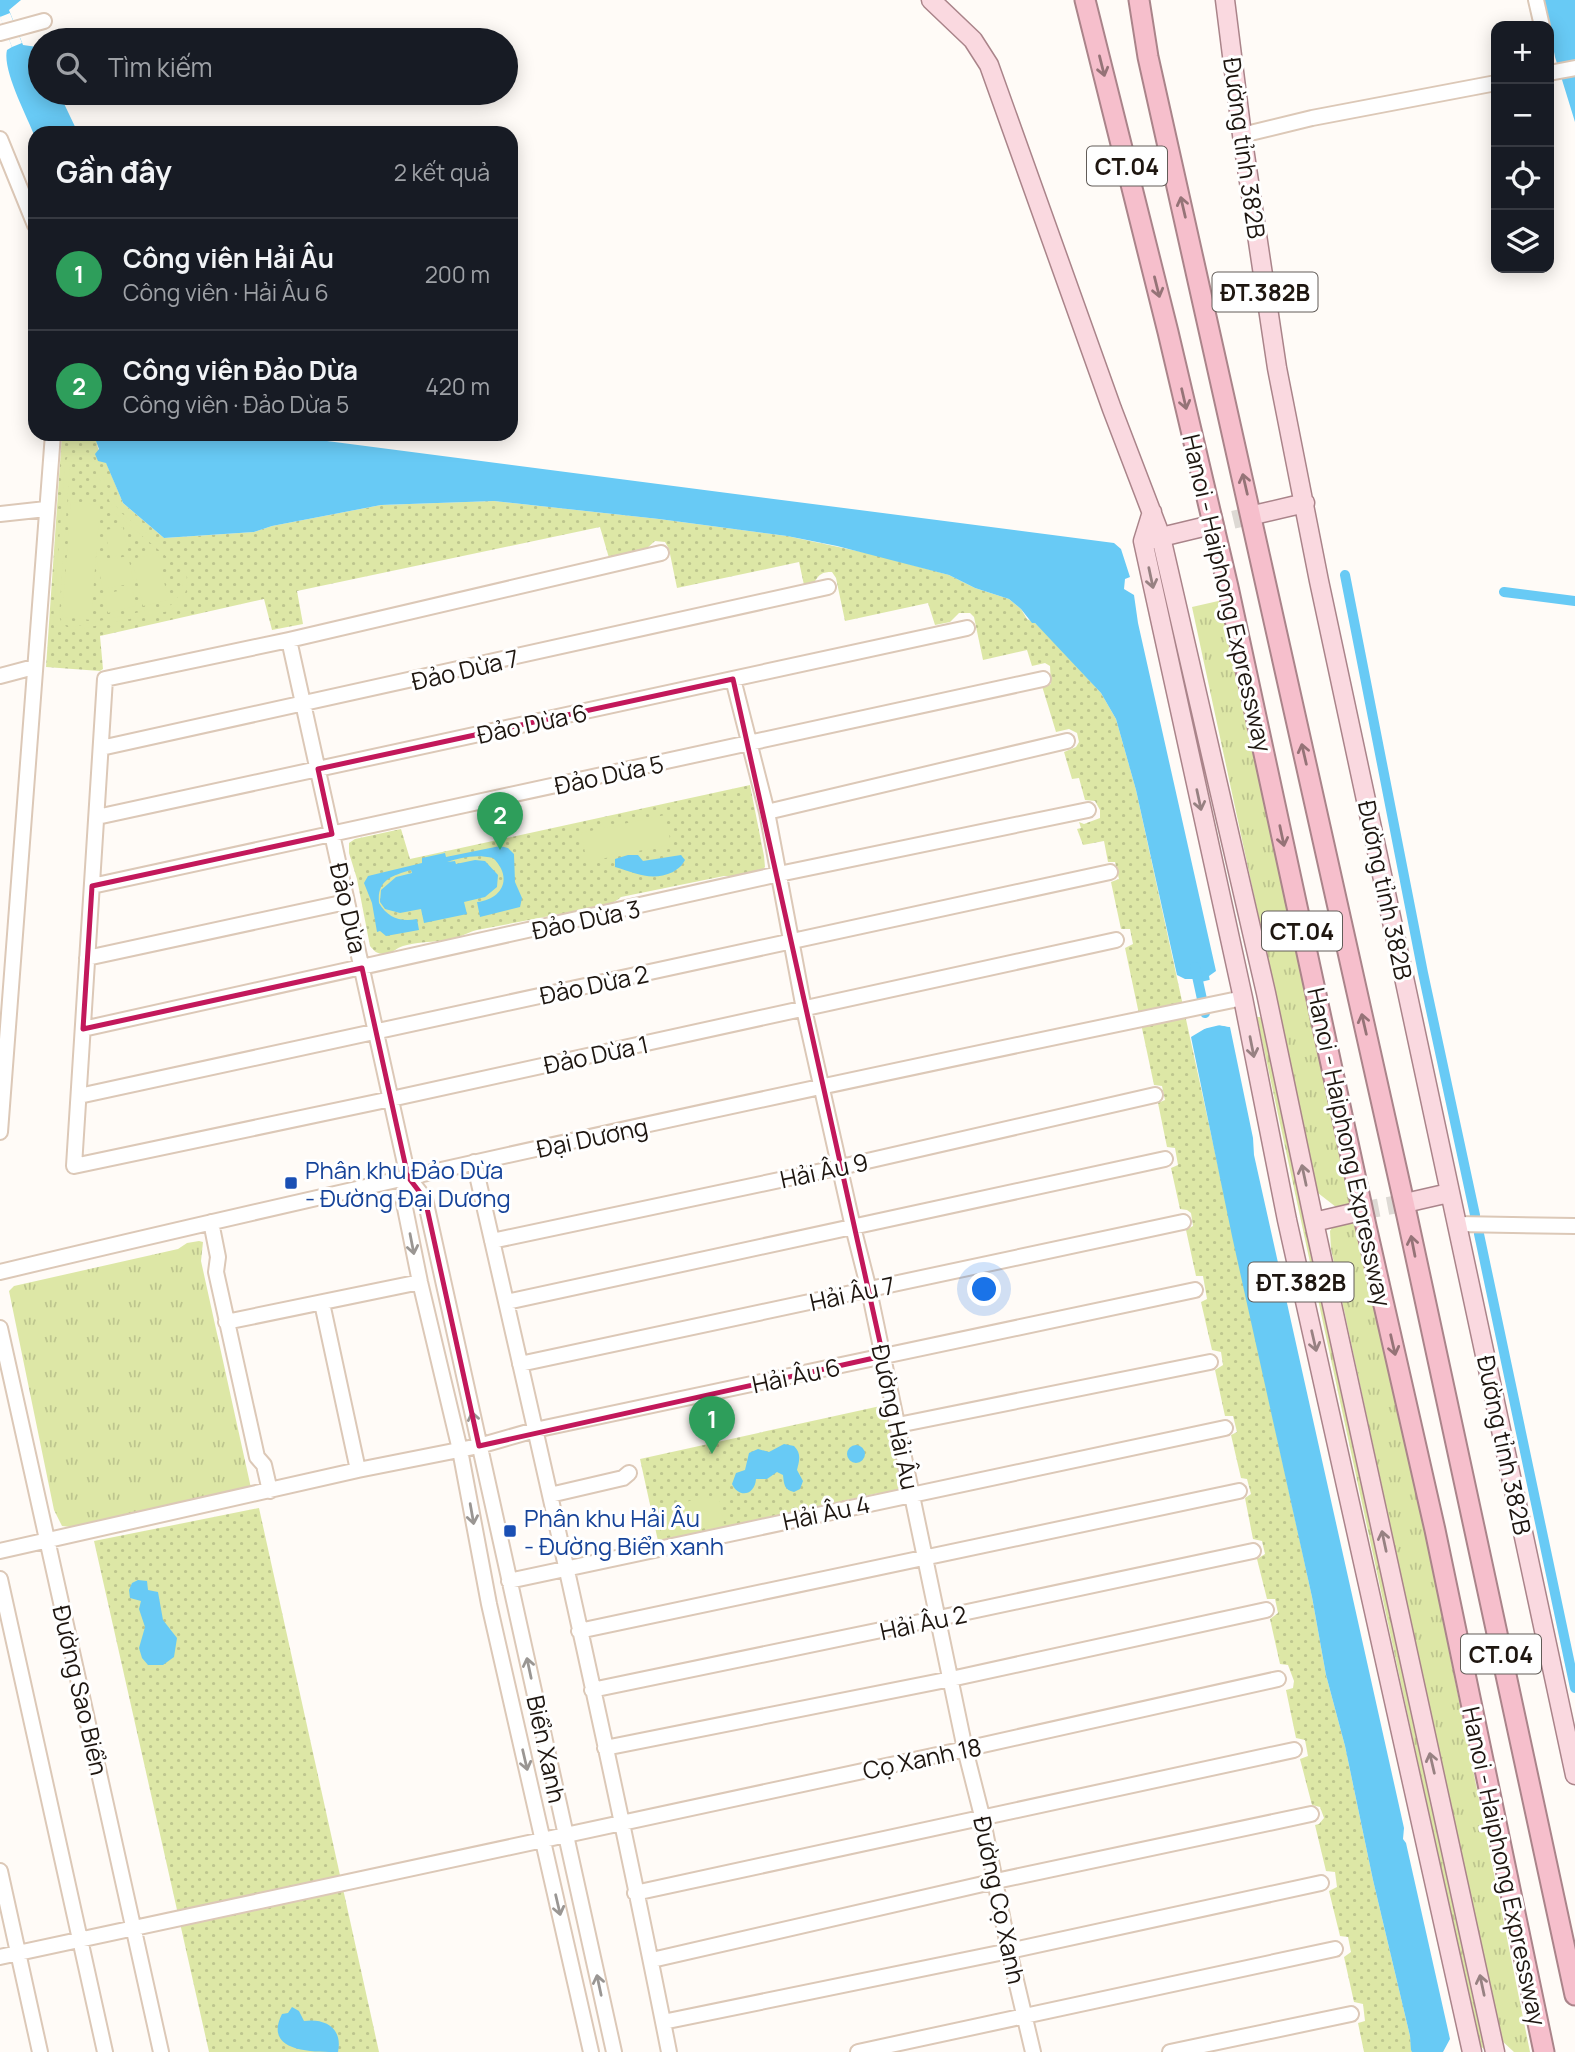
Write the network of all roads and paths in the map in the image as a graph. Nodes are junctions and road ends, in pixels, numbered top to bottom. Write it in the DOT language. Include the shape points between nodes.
graph roads {
  1 [pos="931,0"];
  2 [pos="1085,0"];
  3 [pos="1139,0"];
  4 [pos="1225,0"];
  5 [pos="1536,0"];
  6 [pos="44,21"];
  7 [pos="1541,21"];
  8 [pos="7,31"];
  9 [pos="1575,68"];
  10 [pos="1554,70"];
  11 [pos="1491,84"];
  12 [pos="1242,135"];
  13 [pos="0,139"];
  14 [pos="28,208"];
  15 [pos="52,441"];
  16 [pos="1305,503"];
  17 [pos="46,509"];
  18 [pos="1152,512"];
  19 [pos="0,514"];
  20 [pos="1258,514"];
  21 [pos="1207,526"];
  22 [pos="1161,537"];
  23 [pos="1143,541"];
  24 [pos="661,553"];
  25 [pos="828,587"];
  26 [pos="967,628"];
  27 [pos="289,640"];
  28 [pos="34,667"];
  29 [pos="0,676"];
  30 [pos="733,679"];
  31 [pos="1043,679"];
  32 [pos="304,705"];
  33 [pos="1068,741"];
  34 [pos="751,744"];
  35 [pos="101,748"];
  36 [pos="318,769"];
  37 [pos="1088,810"];
  38 [pos="767,811"];
  39 [pos="97,817"];
  40 [pos="332,834"];
  41 [pos="1110,872"];
  42 [pos="779,874"];
  43 [pos="92,886"];
  44 [pos="346,902"];
  45 [pos="1116,940"];
  46 [pos="792,943"];
  47 [pos="87,958"];
  48 [pos="362,968"];
  49 [pos="1266,993"];
  50 [pos="1243,998"];
  51 [pos="804,1009"];
  52 [pos="83,1029"];
  53 [pos="376,1031"];
  54 [pos="821,1087"];
  55 [pos="1155,1095"];
  56 [pos="79,1096"];
  57 [pos="391,1099"];
  58 [pos="0,1132"];
  59 [pos="1165,1159"];
  60 [pos="474,1163"];
  61 [pos="841,1167"];
  62 [pos="408,1177"];
  63 [pos="1449,1193"];
  64 [pos="1414,1201"];
  65 [pos="1361,1211"];
  66 [pos="211,1222"];
  67 [pos="1183,1222"];
  68 [pos="1314,1222"];
  69 [pos="1457,1224"];
  70 [pos="1575,1226"];
  71 [pos="853,1227"];
  72 [pos="492,1241"];
  73 [pos="0,1272"];
  74 [pos="420,1282"];
  75 [pos="869,1290"];
  76 [pos="1195,1290"];
  77 [pos="507,1302"];
  78 [pos="322,1303"];
  79 [pos="1427,1313"];
  80 [pos="226,1322"];
  81 [pos="0,1328"];
  82 [pos="883,1356"];
  83 [pos="1210,1362"];
  84 [pos="520,1364"];
  85 [pos="898,1425"];
  86 [pos="1225,1428"];
  87 [pos="535,1430"];
  88 [pos="479,1446"];
  89 [pos="460,1450"];
  90 [pos="358,1470"];
  91 [pos="629,1473"];
  92 [pos="270,1491"];
  93 [pos="1239,1491"];
  94 [pos="913,1493"];
  95 [pos="550,1495"];
  96 [pos="1435,1530"];
  97 [pos="48,1541"];
  98 [pos="1253,1550"];
  99 [pos="0,1551"];
  100 [pos="926,1559"];
  101 [pos="565,1569"];
  102 [pos="0,1579"];
  103 [pos="509,1581"];
  104 [pos="1266,1610"];
  105 [pos="939,1618"];
  106 [pos="579,1631"];
  107 [pos="951,1679"];
  108 [pos="1278,1679"];
  109 [pos="592,1690"];
  110 [pos="605,1748"];
  111 [pos="965,1749"];
  112 [pos="1294,1750"];
  113 [pos="1575,1775"];
  114 [pos="1311,1814"];
  115 [pos="982,1816"];
  116 [pos="621,1823"];
  117 [pos="565,1834"];
  118 [pos="543,1839"];
  119 [pos="0,1871"];
  120 [pos="996,1881"];
  121 [pos="1321,1883"];
  122 [pos="635,1893"];
  123 [pos="135,1928"];
  124 [pos="80,1939"];
  125 [pos="1335,1949"];
  126 [pos="1009,1951"];
  127 [pos="18,1953"];
  128 [pos="1575,1953"];
  129 [pos="0,1956"];
  130 [pos="652,1960"];
  131 [pos="1575,1995"];
  132 [pos="1351,2014"];
  133 [pos="1025,2017"];
  134 [pos="663,2022"];
  135 [pos="40,2052"];
  136 [pos="105,2052"];
  137 [pos="161,2052"];
  138 [pos="592,2052"];
  139 [pos="614,2052"];
  140 [pos="669,2052"];
  141 [pos="858,2052"];
  142 [pos="1033,2052"];
  143 [pos="1170,2052"];
  144 [pos="1472,2052"];
  145 [pos="1496,2052"];
  146 [pos="1534,2052"];
  147 [pos="1544,2052"];
  1 -- 18 [label="main road, ĐT.382B" via="973,40 989,65"];
  2 -- 96 [label="highway, Hanoi - Haiphong Expressway / CT.04, one-way" via="1228,587"];
  79 -- 3 [label="highway, Hanoi - Haiphong Expressway / CT.04, one-way"];
  4 -- 12 [label="main road, Đường tỉnh 382B / ĐT.382B"];
  5 -- 7 [label="street"];
  6 -- 8 [label="street"];
  9 -- 10 [label="street"];
  11 -- 12 [label="street"];
  12 -- 16 [label="main road, Đường tỉnh 382B / ĐT.382B" via="1277,368"];
  13 -- 14 [label="street"];
  15 -- 17 [label="street"];
  16 -- 20 [label="main road"];
  16 -- 63 [label="main road, Đường tỉnh 382B / ĐT.382B"];
  17 -- 19 [label="street"];
  17 -- 28 [label="street"];
  18 -- 22 [label="main road, ĐT.382B"];
  18 -- 23 [label="main road, ĐT.382B"];
  21 -- 22 [label="main road"];
  22 -- 23 [label="main road"];
  22 -- 49 [label="main road, ĐT.382B"];
  23 -- 50 [label="main road, ĐT.382B, one-way"];
  24 -- 27 [label="street"];
  25 -- 32 [label="street, Đảo Dừa 7"];
  26 -- 30 [label="street, Đảo Dừa 6"];
  27 -- 32 [label="street, Đảo Dừa"];
  27 -- 35 [label="street" via="105,680"];
  28 -- 29 [label="street"];
  28 -- 58 [label="street"];
  30 -- 34 [label="street, Đường Hải Âu"];
  30 -- 36 [label="street, Đảo Dừa 6"];
  31 -- 34 [label="street, Đảo Dừa 5"];
  32 -- 35 [label="street, Đảo Dừa 7"];
  32 -- 36 [label="street, Đảo Dừa"];
  33 -- 38 [label="street"];
  34 -- 38 [label="street, Đường Hải Âu"];
  34 -- 40 [label="street, Đảo Dừa 5"];
  35 -- 39 [label="street"];
  36 -- 39 [label="street, Đảo Dừa 6"];
  36 -- 40 [label="street, Đảo Dừa"];
  37 -- 42 [label="street, Đảo Dừa 3"];
  38 -- 42 [label="street, Đường Hải Âu"];
  39 -- 43 [label="street"];
  40 -- 43 [label="street, Đảo Dừa 5"];
  40 -- 44 [label="street, Đảo Dừa"];
  41 -- 46 [label="street, Đảo Dừa 2"];
  42 -- 46 [label="street, Đường Hải Âu"];
  42 -- 48 [label="street, Đảo Dừa 3"];
  43 -- 47 [label="street"];
  44 -- 47 [label="street"];
  44 -- 48 [label="street, Đảo Dừa"];
  45 -- 51 [label="street, Đảo Dừa 1"];
  46 -- 51 [label="street, Đường Hải Âu"];
  46 -- 53 [label="street, Đảo Dừa 2"];
  47 -- 52 [label="street"];
  48 -- 52 [label="street, Đảo Dừa 3"];
  48 -- 53 [label="street, Đảo Dừa"];
  49 -- 50 [label="main road"];
  68 -- 49 [label="main road, ĐT.382B, one-way"];
  50 -- 54 [label="street, Đại Dương"];
  50 -- 144 [label="main road, ĐT.382B, one-way" via="1287,1220"];
  51 -- 54 [label="street, Đường Hải Âu"];
  51 -- 57 [label="street, Đảo Dừa 1"];
  52 -- 56 [label="street"];
  53 -- 56 [label="street, Đảo Dừa 2"];
  53 -- 57 [label="street, Đảo Dừa"];
  54 -- 60 [label="street, Đại Dương"];
  54 -- 61 [label="street, Đường Hải Âu"];
  55 -- 61 [label="street, Hải Âu 9"];
  56 -- 57 [label="street, Đảo Dừa 1" via="74,1166"];
  57 -- 62 [label="street, Đảo Dừa"];
  59 -- 71 [label="street"];
  60 -- 62 [label="street, Đại Dương"];
  60 -- 72 [label="street"];
  61 -- 71 [label="street, Đường Hải Âu"];
  61 -- 72 [label="street, Hải Âu 9"];
  62 -- 66 [label="street, Đại Dương"];
  62 -- 74 [label="street, Biển Xanh, one-way" via="404,1203"];
  88 -- 62 [label="street, Biển Xanh, one-way" via="425,1199"];
  63 -- 64 [label="main road"];
  63 -- 69 [label="main road, Đường tỉnh 382B"];
  65 -- 68 [label="main road"];
  66 -- 73 [label="street, Đại Dương"];
  66 -- 80 [label="street"];
  67 -- 75 [label="street, Hải Âu 7"];
  145 -- 68 [label="main road, ĐT.382B, one-way"];
  69 -- 70 [label="street"];
  69 -- 113 [label="main road, Đường tỉnh 382B"];
  71 -- 75 [label="street, Đường Hải Âu"];
  71 -- 77 [label="street"];
  72 -- 77 [label="street"];
  74 -- 78 [label="street"];
  74 -- 89 [label="street, Biển Xanh"];
  75 -- 82 [label="street, Đường Hải Âu"];
  75 -- 84 [label="street, Hải Âu 7"];
  76 -- 82 [label="street, Hải Âu 6"];
  77 -- 84 [label="street"];
  78 -- 80 [label="street"];
  78 -- 90 [label="street"];
  79 -- 128 [label="highway"];
  79 -- 131 [label="highway, Hanoi - Haiphong Expressway / CT.04"];
  80 -- 92 [label="street" via="257,1457 264,1465"];
  81 -- 97 [label="street, Đường Sao Biển"];
  82 -- 85 [label="street, Đường Hải Âu"];
  82 -- 87 [label="street, Hải Âu 6"];
  83 -- 85 [label="street"];
  84 -- 87 [label="street"];
  85 -- 94 [label="street, Đường Hải Âu"];
  86 -- 94 [label="street, Hải Âu 4"];
  87 -- 88 [label="street, Hải Âu 6"];
  87 -- 95 [label="street"];
  88 -- 89 [label="street"];
  88 -- 103 [label="street, Biển Xanh"];
  89 -- 90 [label="street"];
  89 -- 118 [label="street, Biển Xanh, one-way" via="489,1604"];
  90 -- 92 [label="street"];
  91 -- 95 [label="street"];
  92 -- 97 [label="street"];
  93 -- 100 [label="street"];
  94 -- 100 [label="street, Đường Hải Âu"];
  94 -- 101 [label="street, Hải Âu 4"];
  95 -- 101 [label="street"];
  96 -- 146 [label="highway"];
  96 -- 147 [label="highway, Hanoi - Haiphong Expressway / CT.04"];
  97 -- 99 [label="street"];
  97 -- 123 [label="street, Đường Sao Biển"];
  98 -- 105 [label="street, Hải Âu 2"];
  100 -- 105 [label="street, Đường Hải Âu"];
  100 -- 106 [label="street"];
  101 -- 103 [label="street, Hải Âu 4"];
  101 -- 106 [label="street"];
  102 -- 124 [label="street"];
  117 -- 103 [label="street, Biển Xanh, one-way"];
  104 -- 107 [label="street"];
  105 -- 107 [label="street, Đường Hải Âu"];
  105 -- 109 [label="street, Hải Âu 2"];
  106 -- 109 [label="street"];
  107 -- 110 [label="street"];
  107 -- 111 [label="street, Đường Hải Âu"];
  108 -- 111 [label="street, Cọ Xanh 18"];
  109 -- 110 [label="street"];
  110 -- 116 [label="street"];
  111 -- 115 [label="street, Đường Cọ Xanh"];
  111 -- 116 [label="street, Cọ Xanh 18"];
  112 -- 115 [label="street"];
  114 -- 120 [label="street"];
  115 -- 120 [label="street, Đường Cọ Xanh"];
  115 -- 122 [label="street"];
  116 -- 117 [label="street, Cọ Xanh 18"];
  116 -- 122 [label="street"];
  117 -- 118 [label="street, Cọ Xanh 18"];
  139 -- 117 [label="street, Biển Xanh, one-way"];
  118 -- 123 [label="street, Cọ Xanh 18"];
  118 -- 138 [label="street, Biển Xanh, one-way"];
  119 -- 127 [label="street"];
  120 -- 126 [label="street, Đường Cọ Xanh"];
  120 -- 130 [label="street"];
  121 -- 126 [label="street"];
  122 -- 130 [label="street"];
  123 -- 124 [label="street, Cọ Xanh 18"];
  123 -- 137 [label="street, Đường Sao Biển"];
  124 -- 127 [label="street, Cọ Xanh 18"];
  124 -- 136 [label="street"];
  125 -- 133 [label="street"];
  126 -- 133 [label="street, Đường Cọ Xanh"];
  126 -- 134 [label="street"];
  127 -- 129 [label="street, Cọ Xanh 18"];
  127 -- 135 [label="street"];
  130 -- 134 [label="street"];
  132 -- 143 [label="street"];
  133 -- 141 [label="street"];
  133 -- 142 [label="street, Đường Cọ Xanh"];
  134 -- 140 [label="street"];
}
